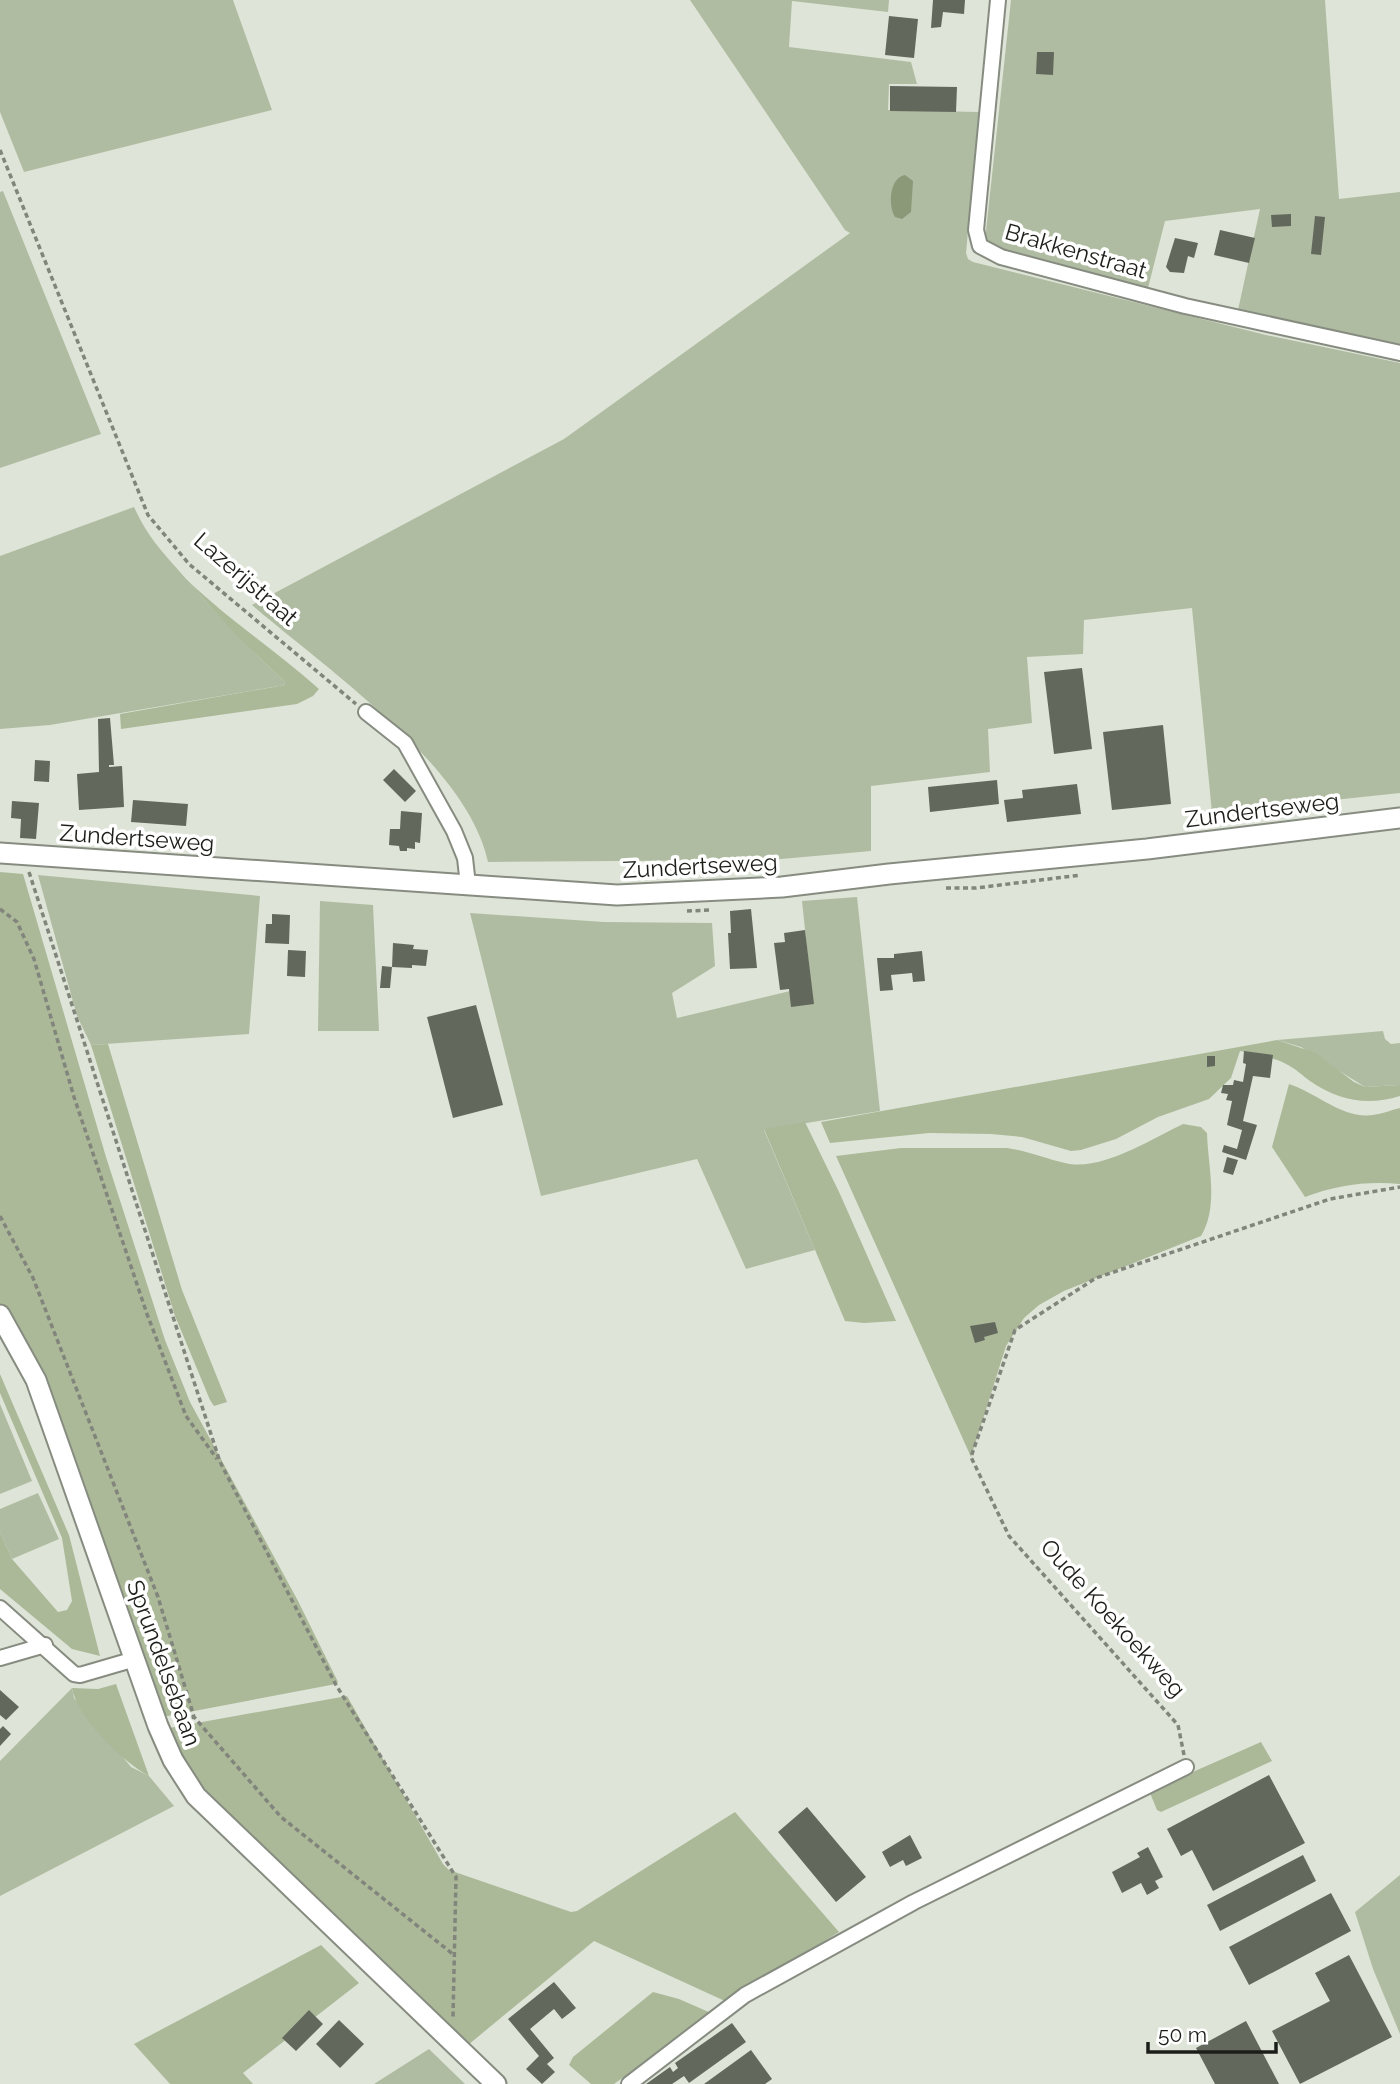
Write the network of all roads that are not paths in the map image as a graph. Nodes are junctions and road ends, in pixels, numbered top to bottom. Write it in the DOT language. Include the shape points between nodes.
graph roads {
  1 [pos="998,0"];
  2 [pos="1400,354"];
  3 [pos="366,712"];
  4 [pos="1400,818"];
  5 [pos="0,853"];
  6 [pos="468,885"];
  7 [pos="0,1315"];
  8 [pos="0,1608"];
  9 [pos="45,1645"];
  10 [pos="0,1658"];
  11 [pos="135,1659"];
  12 [pos="1186,1767"];
  13 [pos="496,2084"];
  14 [pos="629,2084"];
  1 -- 2 [label="street, Brakkenstraat" via="976,230 980,246 1001,257 1185,306"];
  3 -- 6 [label="street" via="405,743 454,831 465,858"];
  4 -- 6 [label="street, Zundertseweg" via="782,887 617,895"];
  5 -- 6 [label="street, Zundertseweg"];
  7 -- 11 [label="street, Sprundelsebaan" via="36,1380"];
  8 -- 9 [label="street"];
  9 -- 10 [label="street"];
  9 -- 11 [label="street" via="79,1675"];
  11 -- 13 [label="street, Sprundelsebaan" via="173,1760 196,1796"];
  12 -- 14 [label="street" via="914,1902 745,1995"];
}
